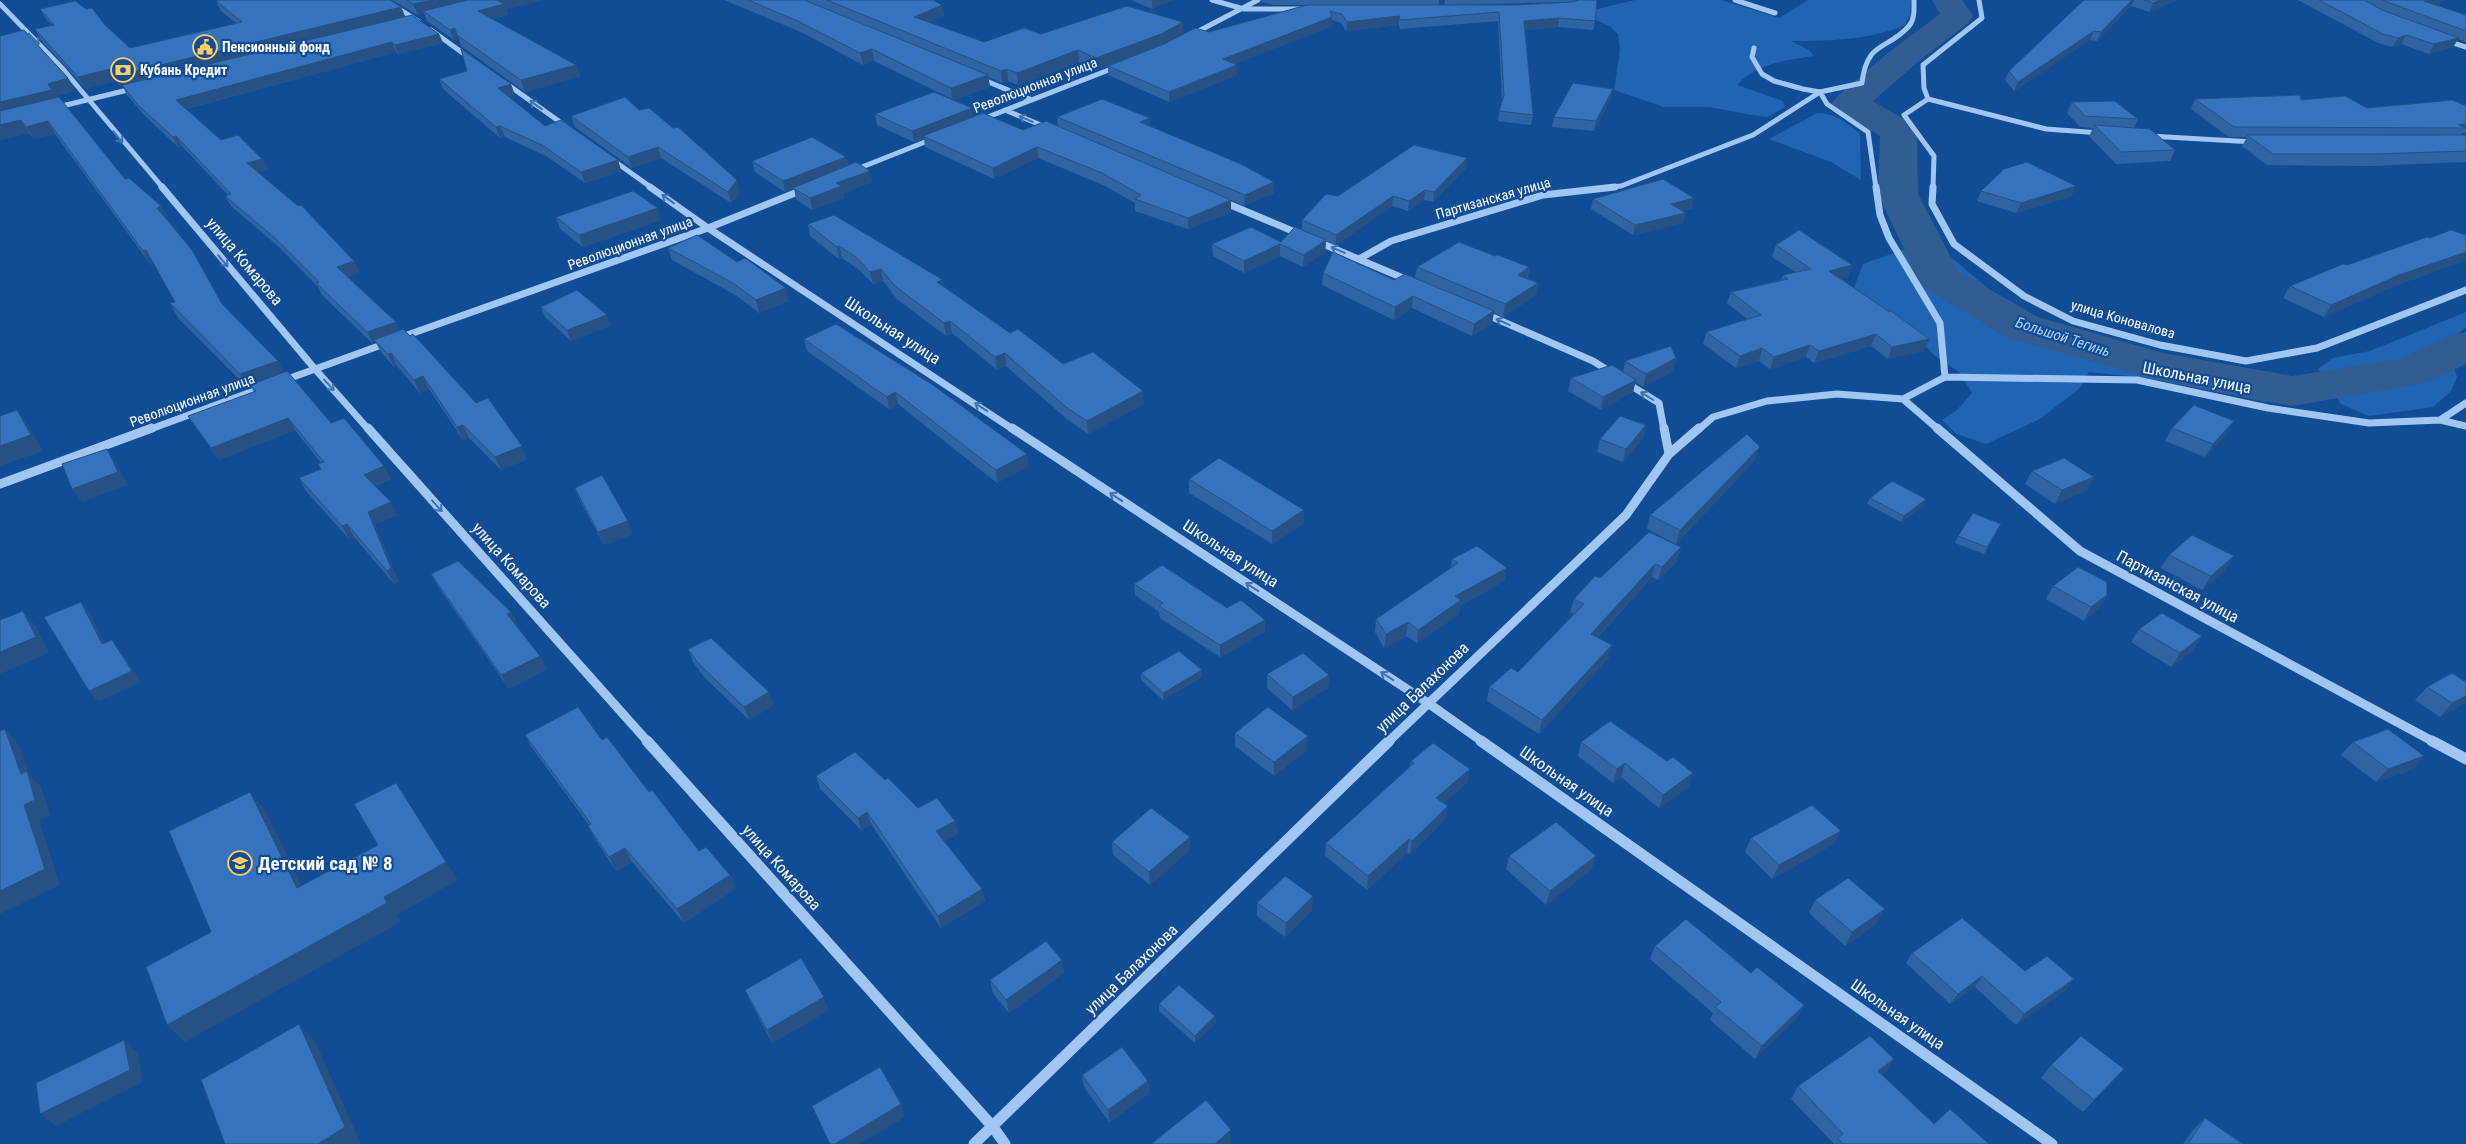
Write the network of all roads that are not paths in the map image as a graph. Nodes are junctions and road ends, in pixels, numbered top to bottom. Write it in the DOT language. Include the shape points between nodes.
graph roads {
  1 [pos="385,0"];
  2 [pos="1212,0"];
  3 [pos="1258,0"];
  4 [pos="1735,0"];
  5 [pos="1914,0"];
  6 [pos="1979,0"];
  7 [pos="0,4"];
  8 [pos="1244,9"];
  9 [pos="1312,9"];
  10 [pos="1775,13"];
  11 [pos="426,18"];
  12 [pos="418,20"];
  13 [pos="408,23"];
  14 [pos="2434,36"];
  15 [pos="1187,37"];
  16 [pos="2466,47"];
  17 [pos="1754,48"];
  18 [pos="474,61"];
  19 [pos="1128,62"];
  20 [pos="970,74"];
  21 [pos="498,78"];
  22 [pos="144,86"];
  23 [pos="1820,92"];
  24 [pos="1928,99"];
  25 [pos="87,100"];
  26 [pos="1032,100"];
  27 [pos="48,109"];
  28 [pos="1005,110"];
  29 [pos="977,121"];
  30 [pos="571,130"];
  31 [pos="1060,133"];
  32 [pos="2104,133"];
  33 [pos="940,136"];
  34 [pos="2144,136"];
  35 [pos="2261,142"];
  36 [pos="603,153"];
  37 [pos="847,173"];
  38 [pos="810,187"];
  39 [pos="1214,198"];
  40 [pos="708,228"];
  41 [pos="1359,259"];
  42 [pos="1413,283"];
  43 [pos="2466,290"];
  44 [pos="1476,310"];
  45 [pos="315,369"];
  46 [pos="1945,377"];
  47 [pos="1903,399"];
  48 [pos="2466,403"];
  49 [pos="2440,420"];
  50 [pos="2466,426"];
  51 [pos="1669,454"];
  52 [pos="0,484"];
  53 [pos="1428,703"];
  54 [pos="2466,759"];
  55 [pos="993,1127"];
  56 [pos="974,1144"];
  57 [pos="1005,1144"];
  58 [pos="2052,1144"];
  1 -- 12 [label="street"];
  2 -- 8 [label="street"];
  3 -- 8 [label="street"];
  4 -- 10 [label="street"];
  5 -- 23 [label="street" via="1909,26 1872,53 1864,67 1862,83"];
  6 -- 24 [label="street" via="1982,18 1923,65"];
  7 -- 25 [label="street, улица Комарова, one-way" via="63,69"];
  8 -- 9 [label="street"];
  8 -- 15 [label="street"];
  11 -- 12 [label="street"];
  12 -- 13 [label="street"];
  12 -- 18 [label="street"];
  14 -- 16 [label="street"];
  17 -- 23 [label="street" via="1752,57 1762,74 1774,82"];
  19 -- 26 [label="street, Революционная улица"];
  20 -- 26 [label="street"];
  30 -- 21 [label="street, one-way"];
  22 -- 25 [label="street"];
  23 -- 41 [label="street, Партизанская улица" via="1753,134 1621,186 1543,195 1391,241"];
  23 -- 46 [label="street" via="1827,104 1868,132 1880,215 1889,238 1940,323"];
  24 -- 32 [label="street" via="2046,129"];
  24 -- 43 [label="street, улица Коновалова" via="1904,115 1934,156 1932,204 1954,244 2024,296 2073,321 2160,345 2246,361 2317,348"];
  25 -- 27 [label="street"];
  25 -- 45 [label="street, улица Комарова, one-way"];
  26 -- 28 [label="street, Революционная улица"];
  28 -- 29 [label="street, Революционная улица"];
  31 -- 28 [label="street, one-way"];
  33 -- 37 [label="street"];
  34 -- 35 [label="street"];
  40 -- 36 [label="street, Школьная улица, one-way"];
  38 -- 40 [label="street, Революционная улица"];
  41 -- 39 [label="street, one-way"];
  40 -- 45 [label="street, Революционная улица"];
  53 -- 40 [label="street, Школьная улица, one-way"];
  41 -- 42 [label="street"];
  51 -- 44 [label="street, one-way" via="1659,403 1593,361"];
  45 -- 52 [label="street, Революционная улица"];
  45 -- 55 [label="street, улица Комарова, one-way"];
  46 -- 47 [label="street"];
  46 -- 49 [label="street, Школьная улица" via="2137,380 2268,408 2368,423"];
  47 -- 51 [label="street, улица Балахонова" via="1838,394 1767,401 1713,417"];
  47 -- 54 [label="street, Партизанская улица" via="2080,551"];
  48 -- 49 [label="street"];
  49 -- 50 [label="street, Школьная улица"];
  51 -- 53 [label="street, улица Балахонова" via="1626,515"];
  53 -- 55 [label="street, улица Балахонова"];
  53 -- 58 [label="street, Школьная улица"];
  55 -- 56 [label="street, улица Балахонова"];
  55 -- 57 [label="street, улица Комарова"];
}
